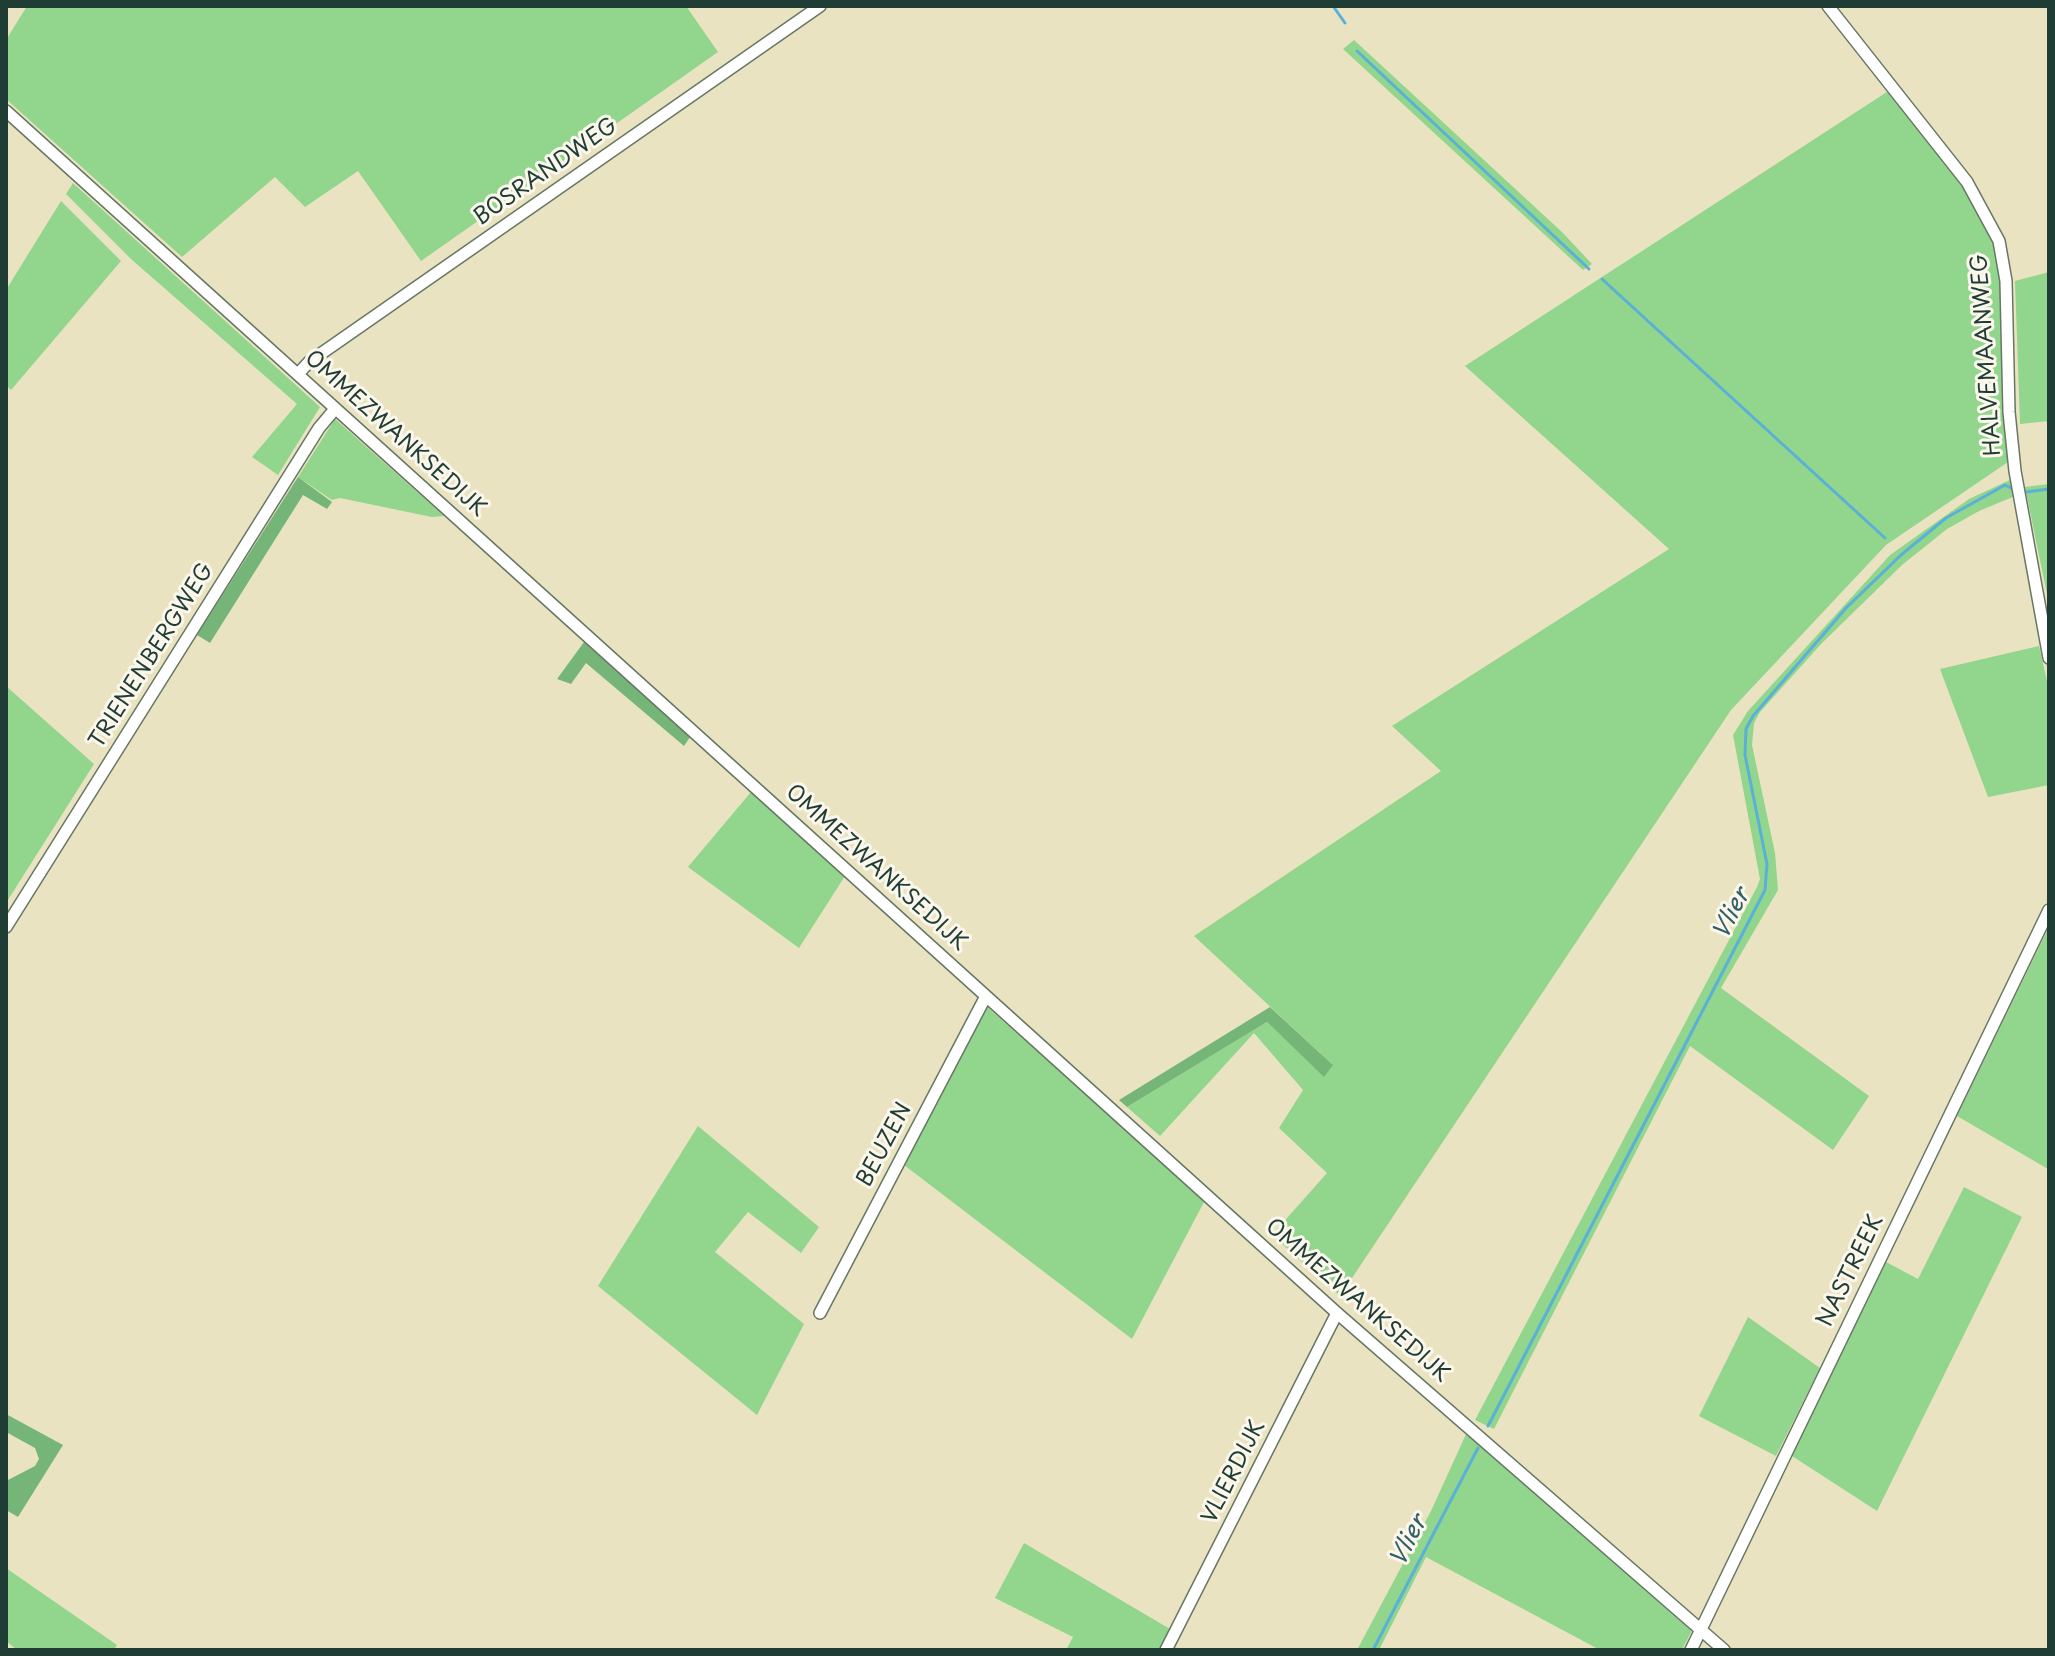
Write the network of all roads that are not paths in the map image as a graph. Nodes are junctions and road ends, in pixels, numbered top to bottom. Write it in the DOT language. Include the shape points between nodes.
graph roads {
  1 [pos="820,6"];
  2 [pos="1828,6"];
  3 [pos="6,111"];
  4 [pos="298,374"];
  5 [pos="335,409"];
  6 [pos="2049,658"];
  7 [pos="2049,910"];
  8 [pos="6,927"];
  9 [pos="986,996"];
  10 [pos="820,1313"];
  11 [pos="1337,1313"];
  12 [pos="1702,1630"];
  13 [pos="1166,1650"];
  14 [pos="1691,1650"];
  15 [pos="1724,1650"];
  1 -- 4 [label="street, BOSRANDWEG"];
  2 -- 6 [label="street, HALVEMAANWEG" via="1967,182 1999,241 2006,281 2015,471"];
  3 -- 4 [label="street, OMMEZWANKSEDIJK"];
  4 -- 5 [label="street, OMMEZWANKSEDIJK"];
  5 -- 8 [label="street, TRIENENBERGWEG"];
  5 -- 9 [label="street, OMMEZWANKSEDIJK"];
  7 -- 12 [label="street, NASTREEK"];
  9 -- 10 [label="street, BEUZEN"];
  9 -- 11 [label="street, OMMEZWANKSEDIJK"];
  11 -- 12 [label="street, OMMEZWANKSEDIJK"];
  11 -- 13 [label="street, VLIERDIJK"];
  12 -- 14 [label="street, NASTREEK"];
  12 -- 15 [label="street, OMMEZWANKSEDIJK"];
}
